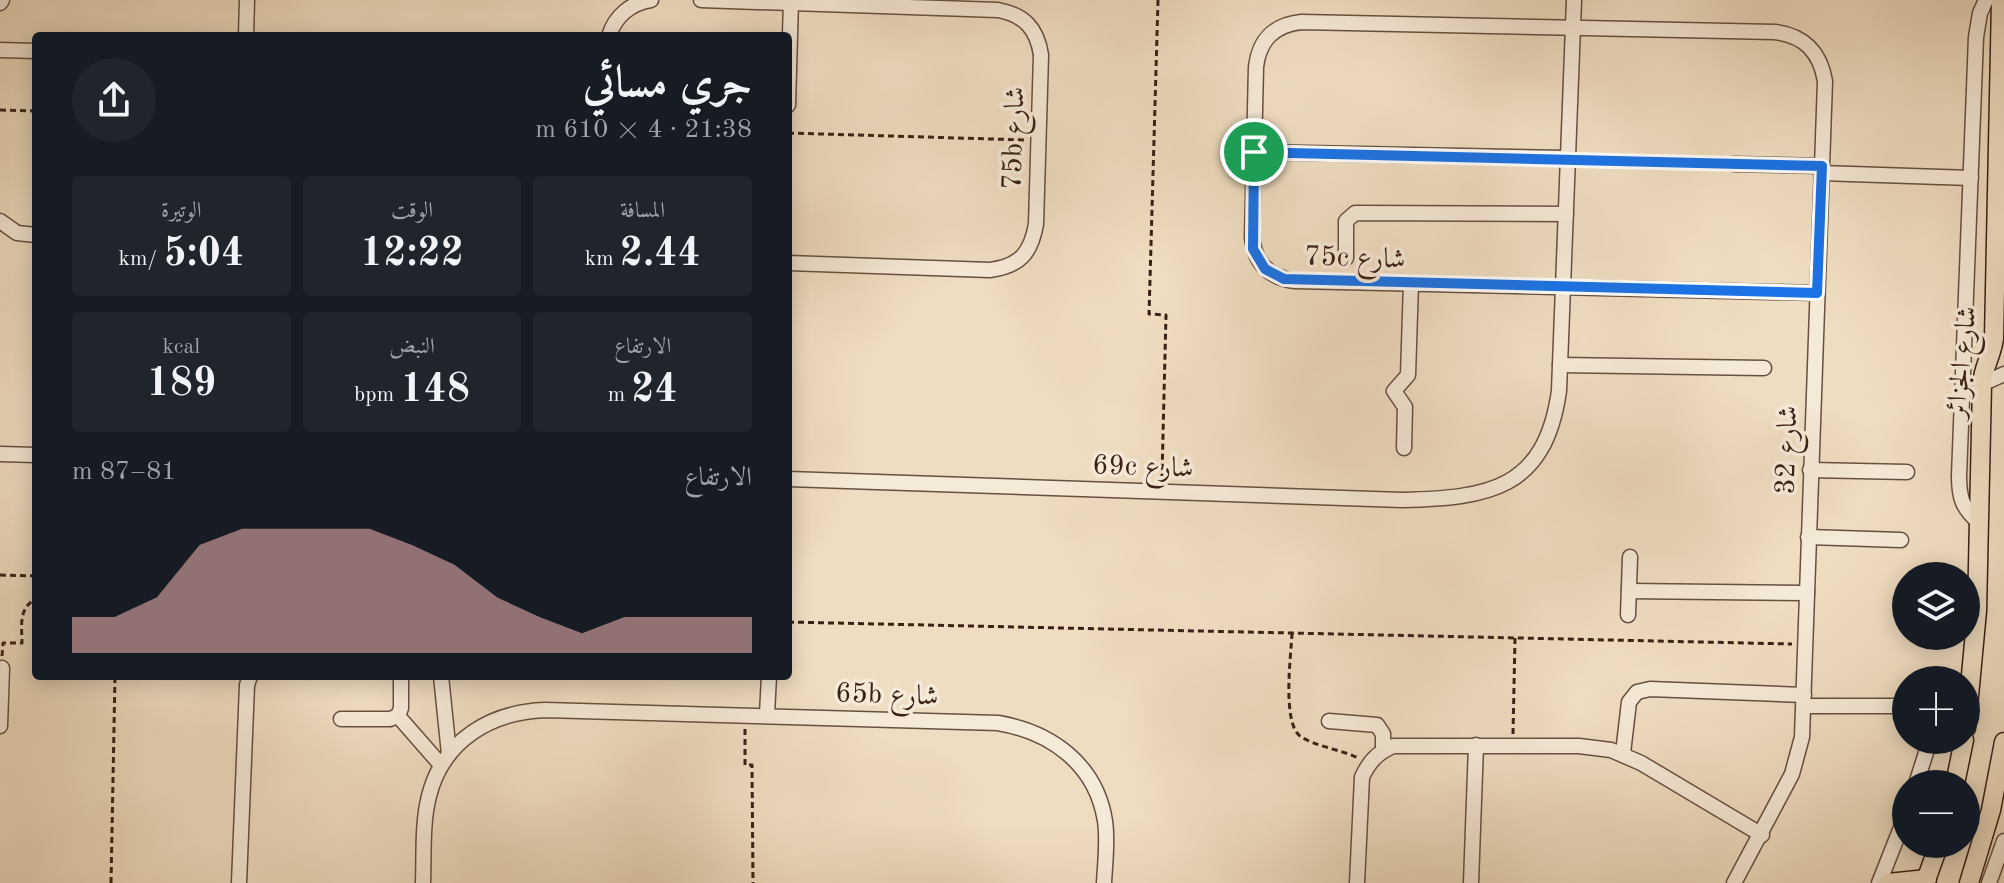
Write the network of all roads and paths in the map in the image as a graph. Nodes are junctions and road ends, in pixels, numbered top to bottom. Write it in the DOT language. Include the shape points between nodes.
graph roads {
  1 [pos="247,0"];
  2 [pos="651,0"];
  3 [pos="701,0"];
  4 [pos="1158,0"];
  5 [pos="1574,0"];
  6 [pos="1986,0"];
  7 [pos="2001,0"];
  8 [pos="791,1"];
  9 [pos="1574,26"];
  10 [pos="246,32"];
  11 [pos="611,32"];
  12 [pos="790,32"];
  13 [pos="1775,32"];
  14 [pos="0,50"];
  15 [pos="32,51"];
  16 [pos="0,110"];
  17 [pos="32,111"];
  18 [pos="792,133"];
  19 [pos="1038,141"];
  20 [pos="1254,152"];
  21 [pos="1568,158"];
  22 [pos="1734,164"];
  23 [pos="1822,169"];
  24 [pos="1971,178"];
  25 [pos="1566,214"];
  26 [pos="0,221"];
  27 [pos="32,235"];
  28 [pos="1346,258"];
  29 [pos="792,263"];
  30 [pos="1411,283"];
  31 [pos="1564,287"];
  32 [pos="1817,293"];
  33 [pos="1989,360"];
  34 [pos="1560,365"];
  35 [pos="1764,368"];
  36 [pos="2003,375"];
  37 [pos="1982,384"];
  38 [pos="1404,448"];
  39 [pos="0,454"];
  40 [pos="32,455"];
  41 [pos="1810,470"];
  42 [pos="1907,472"];
  43 [pos="792,479"];
  44 [pos="1162,492"];
  45 [pos="1980,524"];
  46 [pos="1808,537"];
  47 [pos="1901,540"];
  48 [pos="1630,557"];
  49 [pos="0,575"];
  50 [pos="32,576"];
  51 [pos="1629,591"];
  52 [pos="1807,593"];
  53 [pos="32,602"];
  54 [pos="1628,615"];
  55 [pos="792,622"];
  56 [pos="1292,633"];
  57 [pos="1515,638"];
  58 [pos="1805,644"];
  59 [pos="1973,666"];
  60 [pos="2,668"];
  61 [pos="115,680"];
  62 [pos="249,680"];
  63 [pos="401,680"];
  64 [pos="441,680"];
  65 [pos="769,680"];
  66 [pos="1804,700"];
  67 [pos="1892,705"];
  68 [pos="745,714"];
  69 [pos="767,714"];
  70 [pos="398,716"];
  71 [pos="341,719"];
  72 [pos="1329,721"];
  73 [pos="0,726"];
  74 [pos="2004,742"];
  75 [pos="1476,745"];
  76 [pos="1513,745"];
  77 [pos="1383,750"];
  78 [pos="1623,753"];
  79 [pos="445,760"];
  80 [pos="1368,763"];
  81 [pos="1762,835"];
  82 [pos="2004,841"];
  83 [pos="1892,850"];
  84 [pos="1934,858"];
  85 [pos="1996,873"];
  86 [pos="1926,881"];
  87 [pos="111,883"];
  88 [pos="239,883"];
  89 [pos="423,883"];
  90 [pos="753,883"];
  91 [pos="1104,883"];
  92 [pos="1357,883"];
  93 [pos="1471,883"];
  94 [pos="1734,883"];
  95 [pos="1879,883"];
  96 [pos="1888,883"];
  97 [pos="1969,883"];
  1 -- 10 [label="street"];
  2 -- 11 [label="street" via="631,7"];
  3 -- 8 [label="street, 75b شارع"];
  4 -- 44 [label="path" via="1149,314 1166,315"];
  5 -- 9 [label="street"];
  6 -- 24 [label="street" via="1976,37"];
  7 -- 33 [label="main road, شارع الجزائر" via="1994,338"];
  8 -- 12 [label="street"];
  8 -- 19 [label="street, 75b شارع" via="998,10 1024,19 1039,41 1041,55"];
  9 -- 13 [label="street, 75c شارع"];
  9 -- 20 [label="street, 75c شارع" via="1289,23 1269,35 1257,55"];
  9 -- 21 [label="street"];
  13 -- 23 [label="street, شارع 32" via="1805,41 1822,66"];
  14 -- 15 [label="street"];
  16 -- 17 [label="path"];
  18 -- 19 [label="path"];
  19 -- 29 [label="street, 75b شارع" via="1033,238 1029,252 1018,262 990,270"];
  20 -- 21 [label="street"];
  20 -- 30 [label="street, 75c شارع" via="1252,238 1265,269 1295,281"];
  21 -- 22 [label="path"];
  21 -- 25 [label="street"];
  22 -- 23 [label="street"];
  23 -- 24 [label="street"];
  23 -- 32 [label="street, شارع 32"];
  24 -- 45 [label="street" via="1959,487 1965,510"];
  25 -- 28 [label="street" via="1355,213 1346,221"];
  25 -- 31 [label="street"];
  26 -- 27 [label="street" via="17,233"];
  30 -- 31 [label="street, 75c شارع"];
  30 -- 38 [label="street" via="1408,375 1394,391 1405,407"];
  31 -- 32 [label="street, 75c شارع"];
  31 -- 34 [label="street"];
  32 -- 41 [label="street, شارع 32"];
  33 -- 36 [label="street"];
  33 -- 37 [label="main road, شارع الجزائر"];
  34 -- 35 [label="street"];
  34 -- 44 [label="street, 69c شارع" via="1557,407 1542,447 1522,471 1475,495 1402,500"];
  36 -- 37 [label="street"];
  37 -- 45 [label="main road, شارع الجزائر"];
  39 -- 40 [label="street"];
  41 -- 42 [label="street"];
  41 -- 46 [label="street, شارع 32"];
  43 -- 44 [label="street, 69c شارع"];
  45 -- 59 [label="main road, شارع الجزائر"];
  46 -- 47 [label="street"];
  46 -- 52 [label="street, شارع 32"];
  48 -- 51 [label="street"];
  49 -- 50 [label="path"];
  51 -- 52 [label="street"];
  51 -- 54 [label="street"];
  52 -- 58 [label="street, شارع 32"];
  53 -- 60 [label="path" via="22,615 22,643 3,643"];
  55 -- 56 [label="path"];
  56 -- 57 [label="path"];
  56 -- 80 [label="path" via="1293,729"];
  57 -- 58 [label="path"];
  57 -- 76 [label="path"];
  58 -- 66 [label="street, شارع 32"];
  60 -- 73 [label="street"];
  61 -- 87 [label="path"];
  62 -- 88 [label="street"];
  63 -- 70 [label="street"];
  64 -- 79 [label="street"];
  65 -- 69 [label="street"];
  66 -- 67 [label="street"];
  66 -- 78 [label="street" via="1637,692 1629,702"];
  66 -- 81 [label="street, شارع 32" via="1797,762"];
  68 -- 69 [label="street, 65b شارع"];
  68 -- 79 [label="street, 65b شارع" via="523,711 491,721 463,738"];
  68 -- 90 [label="path" via="745,765 752,765"];
  69 -- 91 [label="street, 65b شارع" via="998,723 1048,738 1069,753 1098,796 1105,821"];
  70 -- 71 [label="street"];
  70 -- 79 [label="street"];
  72 -- 77 [label="street" via="1377,725"];
  74 -- 97 [label="main road"];
  75 -- 76 [label="street"];
  75 -- 77 [label="street"];
  75 -- 93 [label="street"];
  76 -- 78 [label="street"];
  77 -- 80 [label="street"];
  78 -- 81 [label="street"];
  79 -- 89 [label="street" via="428,798"];
  80 -- 92 [label="street" via="1360,792"];
  81 -- 94 [label="street, شارع 32"];
  82 -- 85 [label="street"];
  83 -- 95 [label="street"];
  84 -- 86 [label="main road"];
  86 -- 96 [label="main road"];
}
